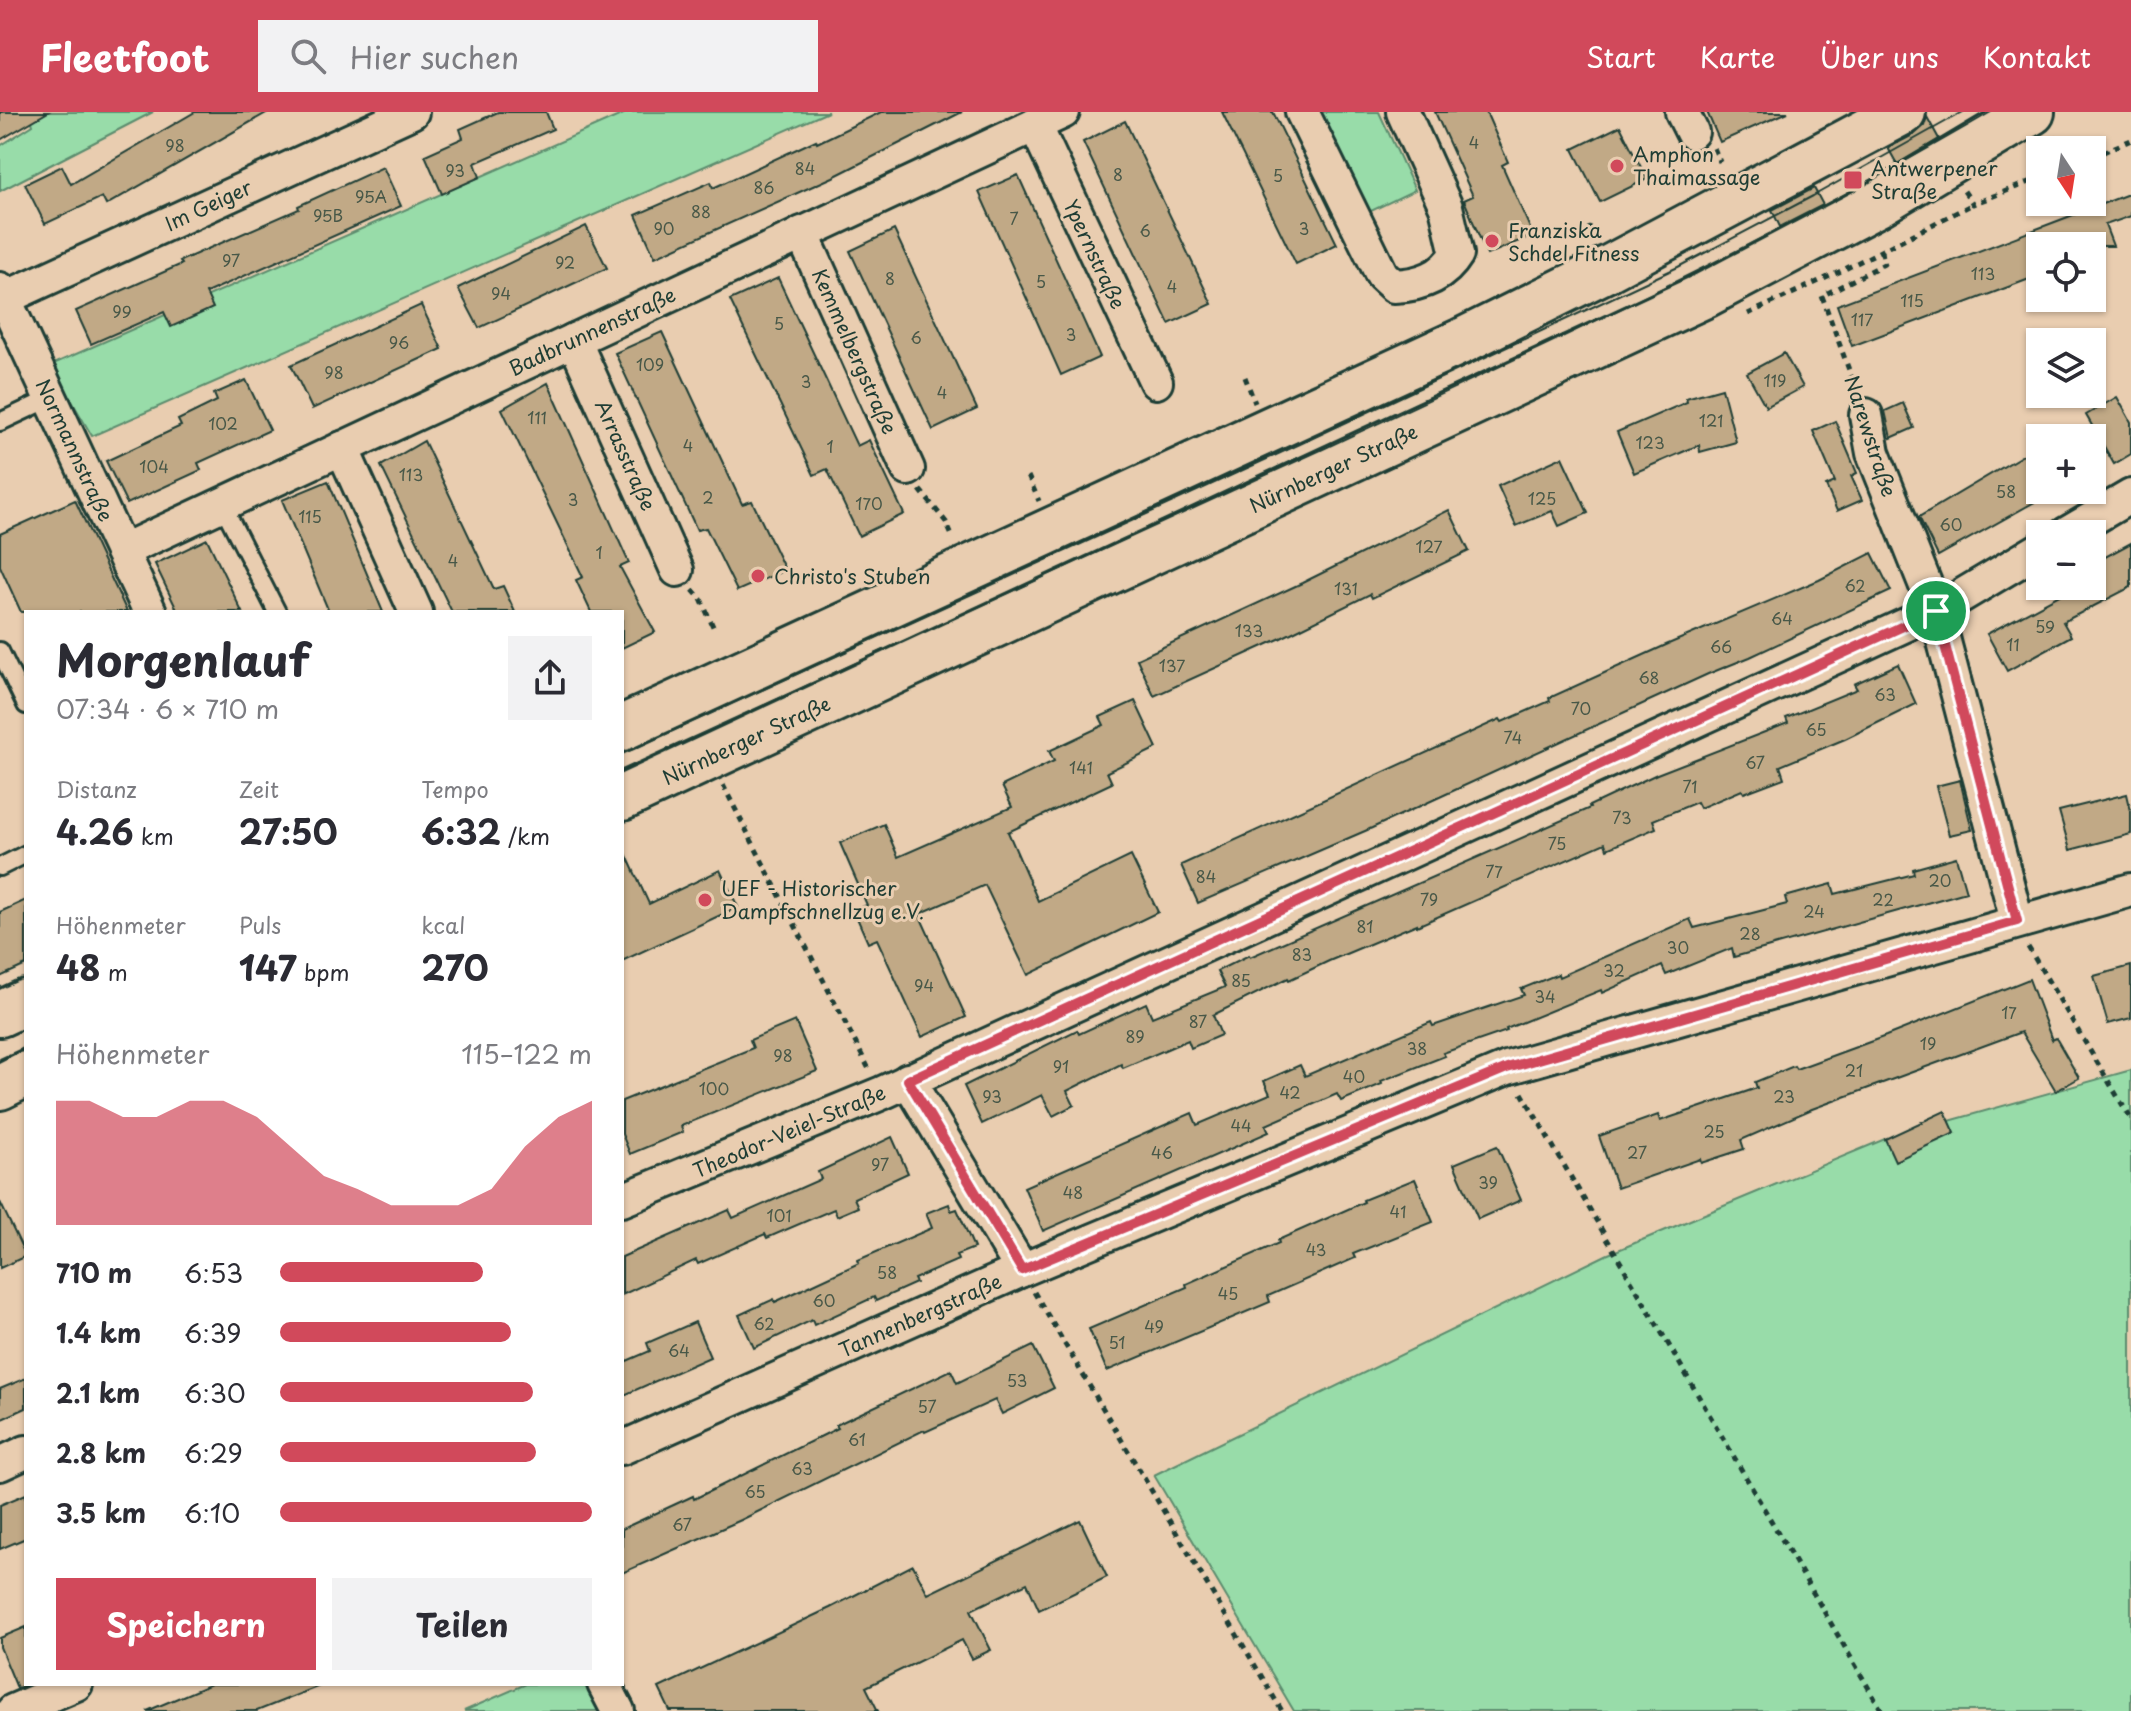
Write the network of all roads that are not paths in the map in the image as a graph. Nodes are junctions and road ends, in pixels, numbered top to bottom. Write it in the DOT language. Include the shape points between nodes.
graph roads {
  1 [pos="412,112"];
  2 [pos="1302,112"];
  3 [pos="1403,112"];
  4 [pos="1903,112"];
  5 [pos="2032,112"];
  6 [pos="1049,119"];
  7 [pos="802,233"];
  8 [pos="2,294"];
  9 [pos="574,340"];
  10 [pos="1156,382"];
  11 [pos="51,398"];
  12 [pos="1866,415"];
  13 [pos="0,422"];
  14 [pos="342,448"];
  15 [pos="908,469"];
  16 [pos="2131,496"];
  17 [pos="222,504"];
  18 [pos="2090,520"];
  19 [pos="122,551"];
  20 [pos="2026,557"];
  21 [pos="677,570"];
  22 [pos="149,610"];
  23 [pos="276,610"];
  24 [pos="415,610"];
  25 [pos="1936,611"];
  26 [pos="0,651"];
  27 [pos="24,701"];
  28 [pos="624,727"];
  29 [pos="624,797"];
  30 [pos="24,855"];
  31 [pos="0,867"];
  32 [pos="2131,890"];
  33 [pos="2017,921"];
  34 [pos="24,1003"];
  35 [pos="0,1014"];
  36 [pos="24,1075"];
  37 [pos="0,1087"];
  38 [pos="895,1087"];
  39 [pos="624,1199"];
  40 [pos="1022,1270"];
  41 [pos="624,1447"];
  42 [pos="24,1453"];
  43 [pos="0,1464"];
  44 [pos="71,1686"];
  45 [pos="605,1686"];
  46 [pos="13,1711"];
  47 [pos="618,1711"];
  1 -- 8 [label="street, Im Geiger"];
  2 -- 3 [label="street" via="1382,275 1394,286 1412,286 1436,277 1457,254 1446,207"];
  4 -- 28 [label="main road" via="1462,341"];
  5 -- 29 [label="main road, Nürnberger Straße" via="1878,204 1705,295"];
  6 -- 7 [label="street, Badbrunnenstraße"];
  6 -- 10 [label="street, Ypernstraße"];
  7 -- 9 [label="street, Badbrunnenstraße"];
  7 -- 15 [label="street, Kemmelbergstraße"];
  8 -- 11 [label="street, Normannstraße"];
  9 -- 14 [label="street, Badbrunnenstraße"];
  9 -- 21 [label="street, Arrasstraße"];
  11 -- 13 [label="lane"];
  11 -- 19 [label="street, Normannstraße"];
  12 -- 25 [label="street, Narewstraße" via="1873,453"];
  14 -- 17 [label="street, Badbrunnenstraße"];
  14 -- 24 [label="street"];
  16 -- 18 [label="street"];
  17 -- 19 [label="street, Badbrunnenstraße"];
  17 -- 23 [label="lane"];
  19 -- 22 [label="street, Normannstraße"];
  20 -- 25 [label="street, Theodor-Veiel-Straße"];
  25 -- 33 [label="street, Narewstraße"];
  25 -- 38 [label="street, Theodor-Veiel-Straße"];
  26 -- 27 [label="lane"];
  30 -- 31 [label="lane"];
  32 -- 33 [label="street, Tannenbergstraße"];
  33 -- 40 [label="street, Tannenbergstraße" via="1507,1068"];
  34 -- 35 [label="main road"];
  36 -- 37 [label="main road"];
  38 -- 39 [label="street, Theodor-Veiel-Straße"];
  38 -- 40 [label="street"];
  40 -- 41 [label="street, Tannenbergstraße"];
  42 -- 43 [label="street"];
  44 -- 46 [label="street"];
  45 -- 47 [label="street"];
}
